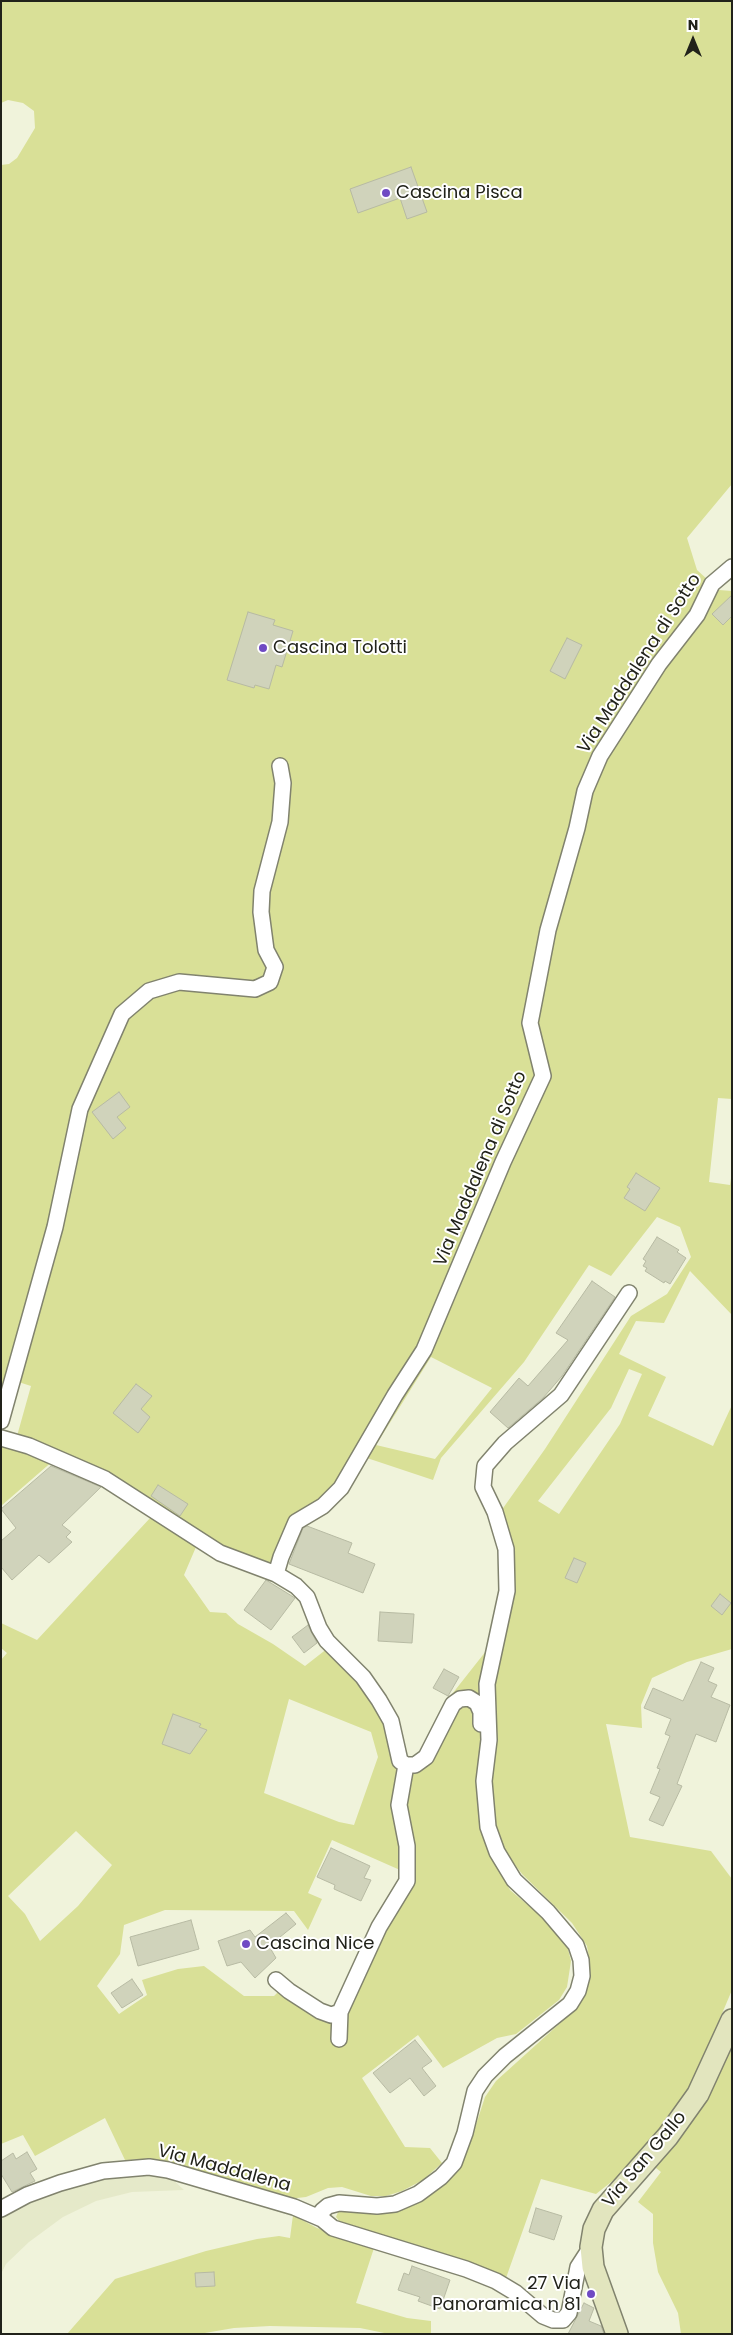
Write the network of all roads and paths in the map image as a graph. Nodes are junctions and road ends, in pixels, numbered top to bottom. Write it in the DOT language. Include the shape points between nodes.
graph roads {
  1 [pos="732,567"];
  2 [pos="280,766"];
  3 [pos="629,1293"];
  4 [pos="1,1421"];
  5 [pos="1,1438"];
  6 [pos="276,1574"];
  7 [pos="489,1675"];
  8 [pos="460,1699"];
  9 [pos="485,1763"];
  10 [pos="406,1765"];
  11 [pos="276,1980"];
  12 [pos="340,2012"];
  13 [pos="732,2020"];
  14 [pos="340,2039"];
  15 [pos="1,2209"];
  16 [pos="322,2219"];
  17 [pos="591,2247"];
  18 [pos="617,2334"];
  1 -- 6 [label="street, Via Maddalena di Sotto" via="712,584 697,615 659,664 600,756 585,791 548,930 530,1023 543,1076 424,1350 341,1488 323,1506 296,1522"];
  2 -- 4 [label="street" via="283,782 280,822 262,891 261,912 266,950 275,967 270,982 255,989 179,982 149,991 122,1014 80,1109 55,1227"];
  3 -- 7 [label="street" via="561,1395 505,1443 485,1466 483,1487 495,1512 506,1549 508,1591"];
  5 -- 6 [label="street" via="45,1452 104,1479 220,1554"];
  6 -- 10 [label="street" via="307,1597 327,1641 363,1677 379,1700 391,1721 400,1761"];
  7 -- 8 [label="street"];
  7 -- 9 [label="street" via="489,1740"];
  8 -- 9 [label="street" via="470,1698 478,1703"];
  8 -- 10 [label="street" via="453,1704 426,1757 415,1765"];
  9 -- 16 [label="street" via="488,1827 497,1852 514,1880 548,1912 576,1945 582,1976 578,1991 570,2004 485,2076 476,2091 454,2162 441,2178 418,2194 395,2204 340,2203 328,2206 322,2211"];
  10 -- 12 [label="street" via="399,1805 407,1846 407,1881 379,1927"];
  11 -- 12 [label="street" via="320,2011 331,2015"];
  12 -- 14 [label="street"];
  13 -- 17 [label="street, Via San Gallo" via="698,2094 668,2136 603,2210 594,2229"];
  15 -- 16 [label="street, Via Maddalena" via="27,2195 86,2175 149,2167 294,2207"];
  16 -- 17 [label="street, Via Maddalena" via="333,2228 496,2280 553,2320 563,2320 569,2313 578,2266"];
  17 -- 18 [label="street, Via San Gallo" via="593,2267"];
}
